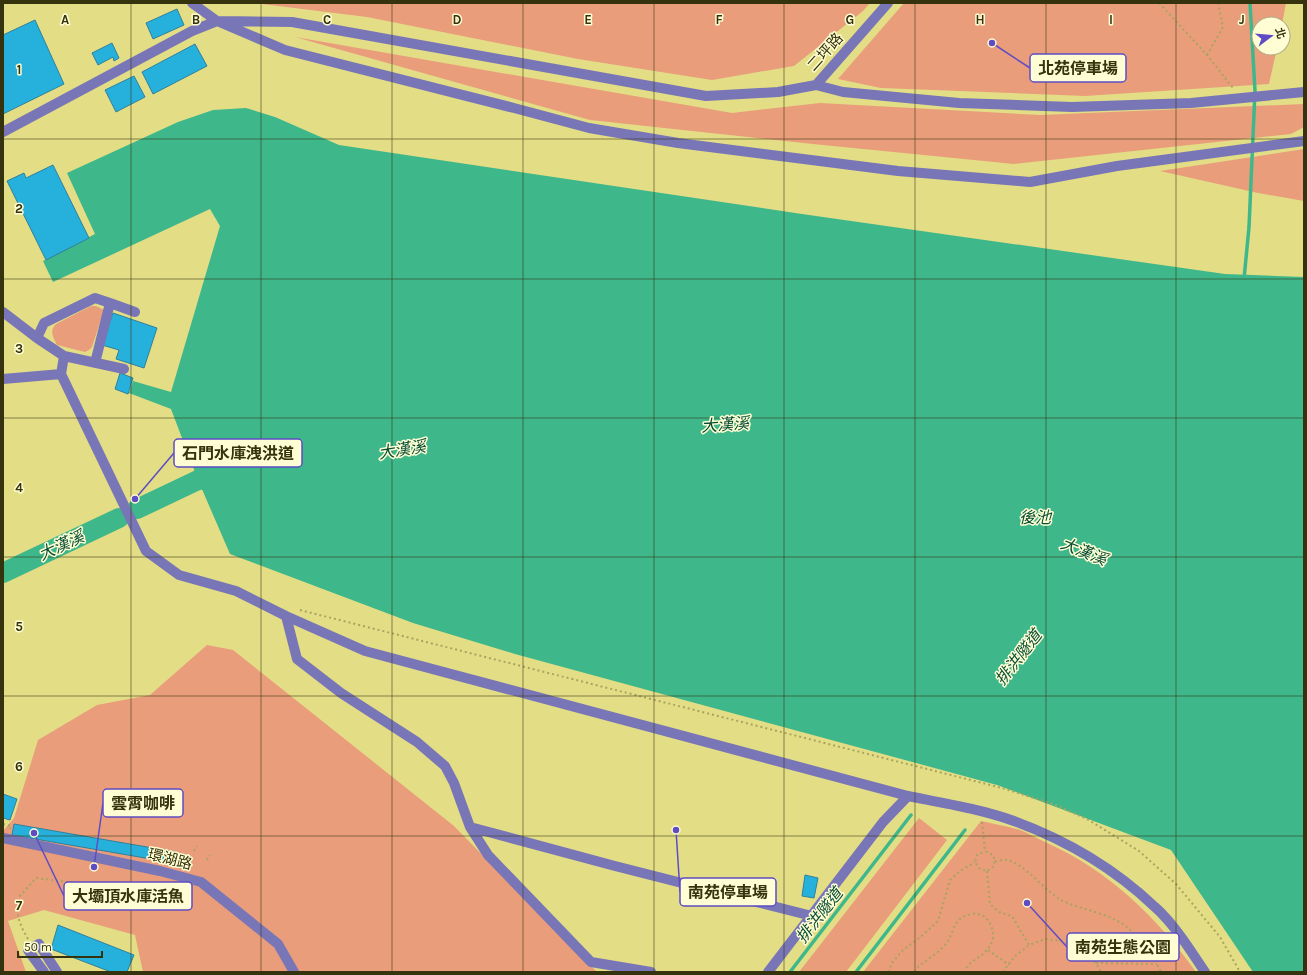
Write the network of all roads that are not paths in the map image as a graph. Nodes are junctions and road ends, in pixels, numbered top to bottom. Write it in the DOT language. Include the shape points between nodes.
graph roads {
  1 [pos="192,3"];
  2 [pos="888,3"];
  3 [pos="217,21"];
  4 [pos="816,85"];
  5 [pos="1304,92"];
  6 [pos="3,132"];
  7 [pos="1304,141"];
  8 [pos="110,303"];
  9 [pos="3,312"];
  10 [pos="136,312"];
  11 [pos="38,338"];
  12 [pos="64,356"];
  13 [pos="95,363"];
  14 [pos="124,369"];
  15 [pos="61,374"];
  16 [pos="3,379"];
  17 [pos="286,616"];
  18 [pos="908,796"];
  19 [pos="470,827"];
  20 [pos="3,838"];
  21 [pos="812,916"];
  22 [pos="44,972"];
  23 [pos="57,972"];
  24 [pos="294,972"];
  25 [pos="651,972"];
  26 [pos="768,972"];
  27 [pos="1204,972"];
  1 -- 3 [label="street"];
  2 -- 4 [label="street, 二坪路"];
  3 -- 4 [label="street" via="292,22 706,96 778,92"];
  3 -- 6 [label="street"];
  3 -- 7 [label="street" via="285,50 589,128 678,143 898,171 1030,182 1117,166"];
  4 -- 5 [label="street" via="843,92 959,103 1072,107 1191,102"];
  8 -- 10 [label="street"];
  8 -- 11 [label="street" via="95,298 44,323"];
  8 -- 13 [label="street"];
  9 -- 11 [label="street"];
  11 -- 12 [label="street"];
  12 -- 13 [label="street"];
  12 -- 15 [label="street"];
  13 -- 14 [label="street"];
  15 -- 16 [label="street"];
  15 -- 17 [label="street" via="146,551 179,575 236,591"];
  17 -- 18 [label="street" via="365,651"];
  17 -- 19 [label="street" via="297,659 341,693 417,742 445,766"];
  18 -- 21 [label="street" via="883,822"];
  18 -- 27 [label="street" via="980,811 1013,821 1085,853 1156,907 1184,941"];
  19 -- 21 [label="street"];
  19 -- 25 [label="street" via="488,855 592,962"];
  20 -- 24 [label="street, 環湖路" via="201,882 278,944"];
  21 -- 26 [label="street"];
  22 -- 23 [label="street" via="28,950 32,946 39,944"];
}
